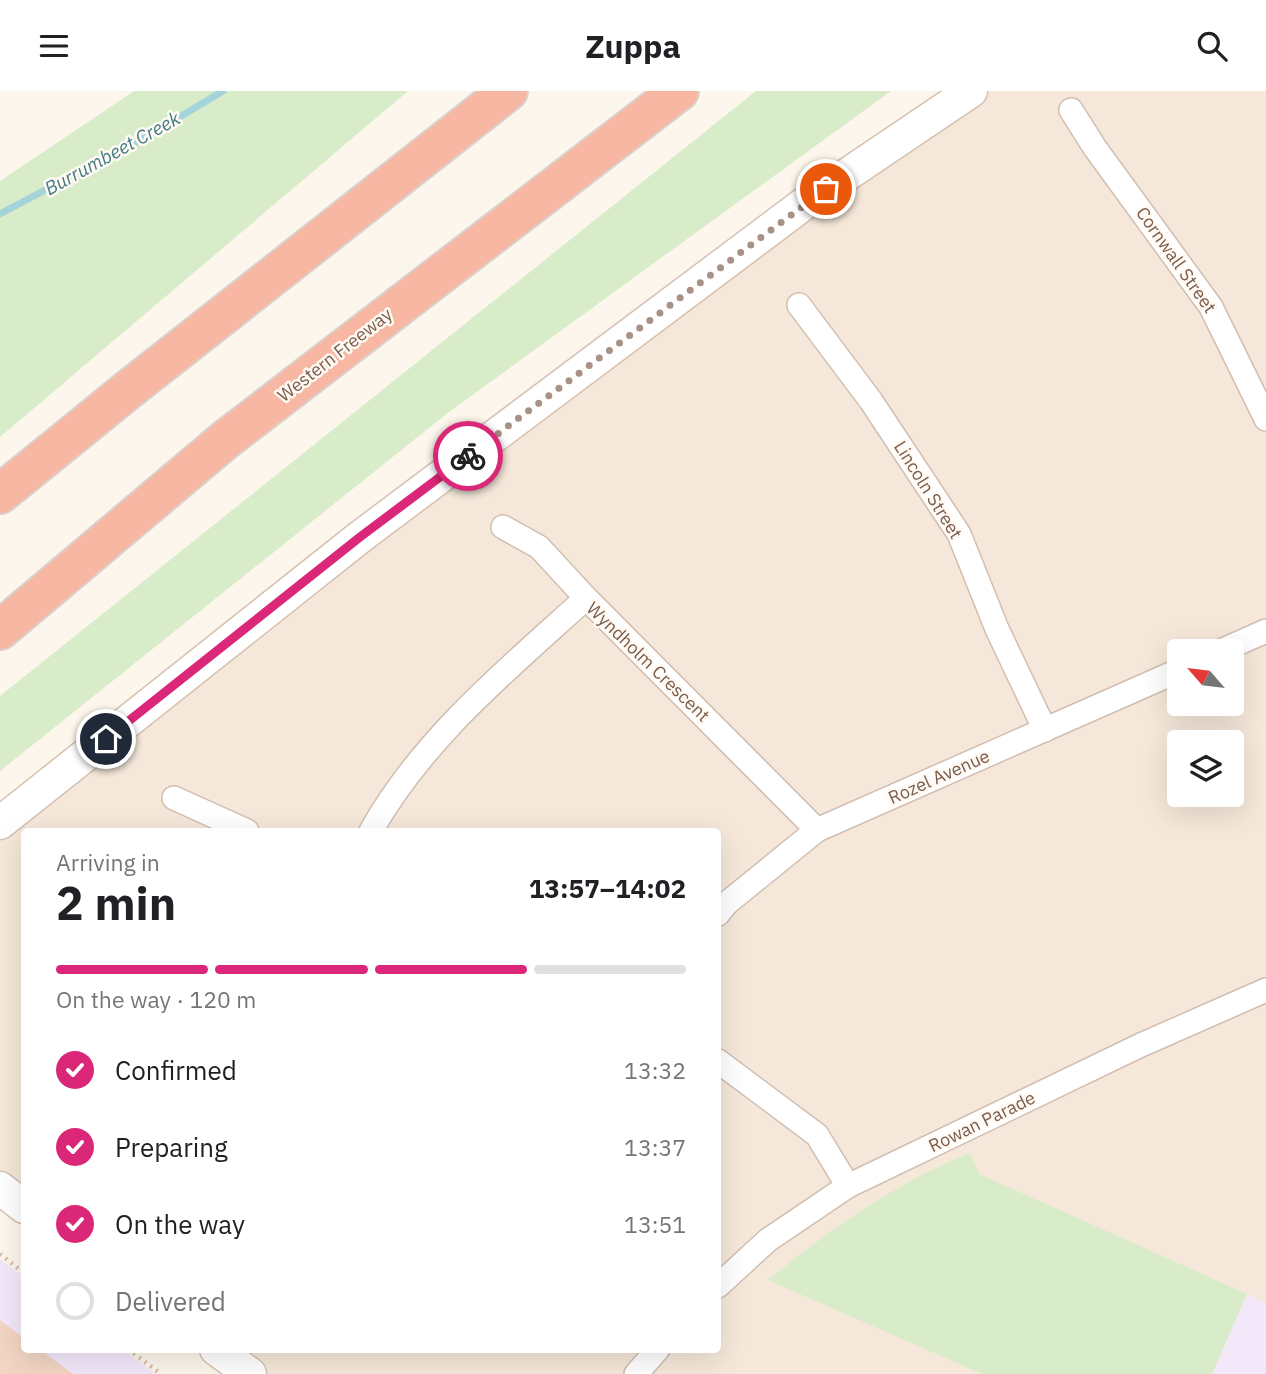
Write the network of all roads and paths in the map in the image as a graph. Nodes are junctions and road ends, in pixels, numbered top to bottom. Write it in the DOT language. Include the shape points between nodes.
graph roads {
  1 [pos="497,91"];
  2 [pos="508,91"];
  3 [pos="678,91"];
  4 [pos="971,91"];
  5 [pos="1071,110"];
  6 [pos="455,134"];
  7 [pos="799,306"];
  8 [pos="1266,419"];
  9 [pos="0,494"];
  10 [pos="503,527"];
  11 [pos="586,598"];
  12 [pos="0,630"];
  13 [pos="1266,631"];
  14 [pos="1244,641"];
  15 [pos="1167,676"];
  16 [pos="1045,730"];
  17 [pos="174,798"];
  18 [pos="0,823"];
  19 [pos="240,828"];
  20 [pos="373,828"];
  21 [pos="817,830"];
  22 [pos="721,910"];
  23 [pos="1266,990"];
  24 [pos="721,1063"];
  25 [pos="848,1186"];
  26 [pos="0,1188"];
  27 [pos="21,1205"];
  28 [pos="0,1254"];
  29 [pos="21,1271"];
  30 [pos="721,1283"];
  31 [pos="133,1353"];
  32 [pos="221,1353"];
  33 [pos="654,1353"];
  34 [pos="161,1374"];
  35 [pos="250,1374"];
  36 [pos="636,1374"];
  1 -- 6 [label="highway"];
  2 -- 6 [label="highway"];
  3 -- 12 [label="highway, Western Freeway" via="225,440"];
  4 -- 18 [label="street" via="805,203 360,537"];
  5 -- 8 [label="street, Cornwall Street" via="1212,307"];
  6 -- 9 [label="highway"];
  7 -- 16 [label="street, Lincoln Street" via="870,401 959,534"];
  10 -- 11 [label="street" via="539,547"];
  11 -- 20 [label="street, Wyndholm Crescent" via="470,703 391,796"];
  11 -- 21 [label="street, Wyndholm Crescent"];
  13 -- 14 [label="street"];
  15 -- 16 [label="street, Rozel Avenue"];
  16 -- 21 [label="street, Rozel Avenue"];
  17 -- 19 [label="street"];
  21 -- 22 [label="street, Rozel Avenue"];
  23 -- 25 [label="street, Rowan Parade"];
  24 -- 25 [label="street" via="817,1135"];
  25 -- 30 [label="street, Rowan Parade" via="768,1240"];
  26 -- 27 [label="street"];
  28 -- 29 [label="path"];
  31 -- 34 [label="path"];
  32 -- 35 [label="street"];
  33 -- 36 [label="street"];
}
